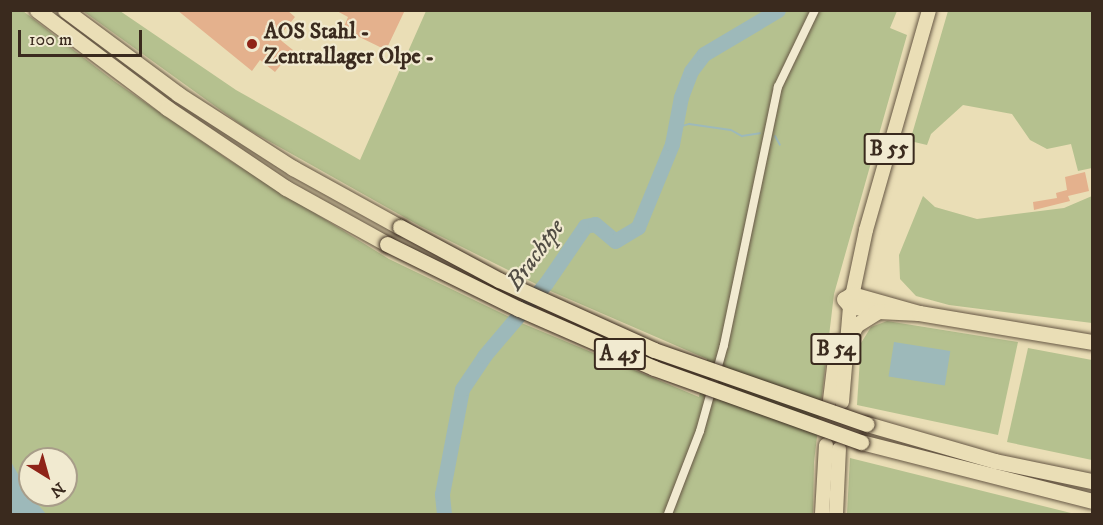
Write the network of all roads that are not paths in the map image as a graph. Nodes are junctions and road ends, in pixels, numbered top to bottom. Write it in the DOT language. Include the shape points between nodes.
graph roads {
  1 [pos="37,10"];
  2 [pos="65,10"];
  3 [pos="815,10"];
  4 [pos="929,10"];
  5 [pos="849,300"];
  6 [pos="878,311"];
  7 [pos="920,313"];
  8 [pos="1092,342"];
  9 [pos="845,345"];
  10 [pos="1092,481"];
  11 [pos="1092,501"];
  12 [pos="668,514"];
  13 [pos="822,514"];
  14 [pos="836,514"];
  1 -- 11 [label="highway, A 45, bridge" via="167,108 266,175 387,244 519,309 722,394 861,442"];
  2 -- 10 [label="highway, A 45, bridge" via="178,94 294,168 540,300 654,350 867,424 995,461"];
  3 -- 12 [label="street" via="778,87 724,345 700,431"];
  4 -- 5 [label="main road, B 55" via="863,229"];
  5 -- 6 [label="highway"];
  5 -- 7 [label="highway"];
  5 -- 9 [label="main road, B 55"];
  5 -- 9 [label="main road, B 54" via="836,401"];
  6 -- 7 [label="highway"];
  6 -- 9 [label="highway" via="856,325"];
  7 -- 8 [label="highway"];
  13 -- 14 [label="main road" via="833,447"];
}
